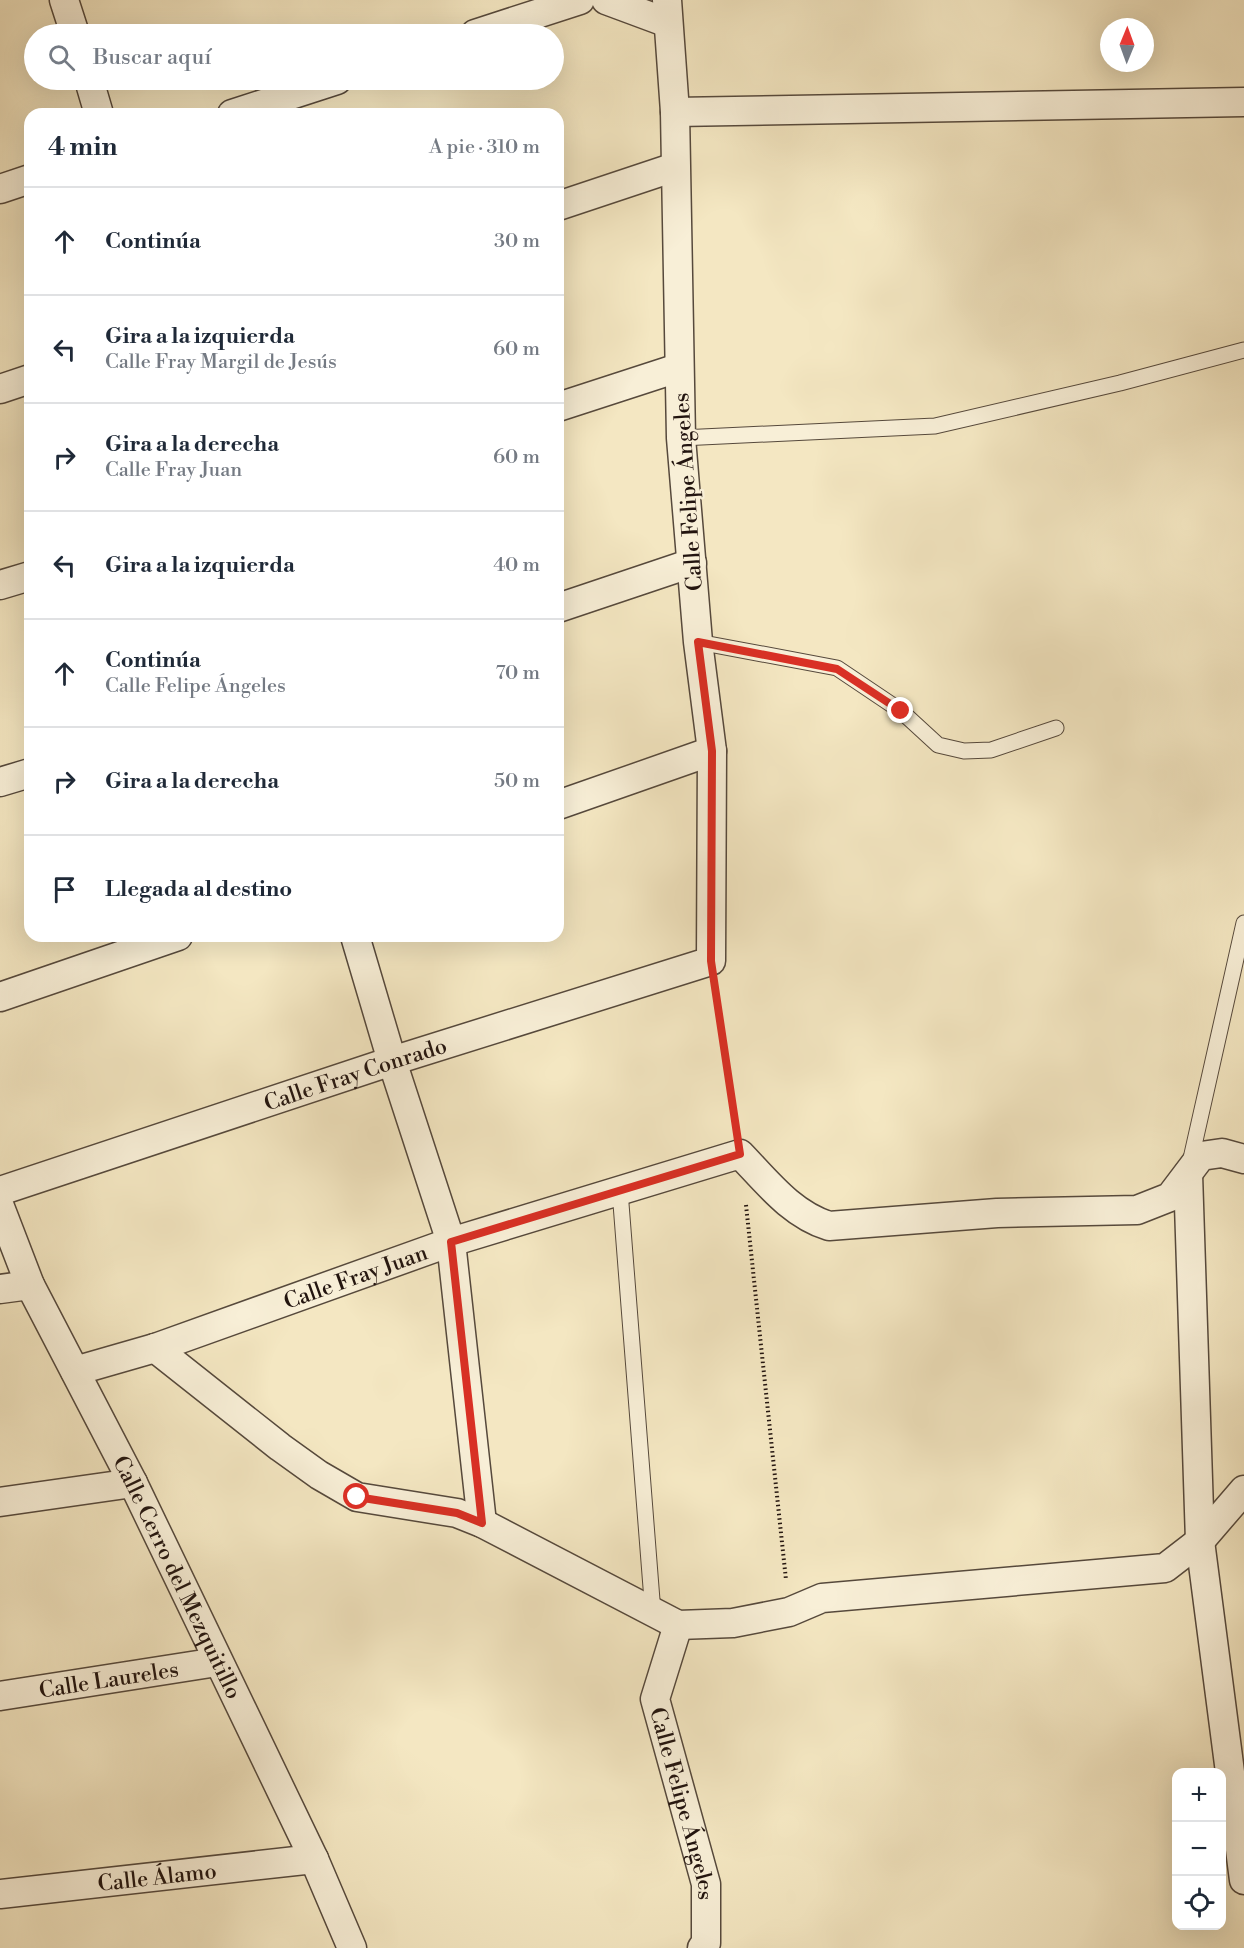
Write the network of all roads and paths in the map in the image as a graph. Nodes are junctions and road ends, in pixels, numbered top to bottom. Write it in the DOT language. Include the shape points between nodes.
graph roads {
  1 [pos="64,0"];
  2 [pos="580,0"];
  3 [pos="606,0"];
  4 [pos="667,11"];
  5 [pos="72,24"];
  6 [pos="506,24"];
  7 [pos="92,90"];
  8 [pos="306,90"];
  9 [pos="1244,102"];
  10 [pos="97,108"];
  11 [pos="251,108"];
  12 [pos="675,112"];
  13 [pos="675,167"];
  14 [pos="24,181"];
  15 [pos="0,189"];
  16 [pos="564,204"];
  17 [pos="1244,350"];
  18 [pos="678,368"];
  19 [pos="24,381"];
  20 [pos="0,389"];
  21 [pos="564,405"];
  22 [pos="681,438"];
  23 [pos="692,563"];
  24 [pos="24,578"];
  25 [pos="0,585"];
  26 [pos="564,606"];
  27 [pos="698,642"];
  28 [pos="1056,728"];
  29 [pos="712,751"];
  30 [pos="24,775"];
  31 [pos="0,782"];
  32 [pos="564,803"];
  33 [pos="1244,922"];
  34 [pos="160,942"];
  35 [pos="357,942"];
  36 [pos="711,961"];
  37 [pos="0,997"];
  38 [pos="392,1061"];
  39 [pos="740,1154"];
  40 [pos="1244,1159"];
  41 [pos="1188,1174"];
  42 [pos="0,1191"];
  43 [pos="620,1191"];
  44 [pos="745,1201"];
  45 [pos="0,1207"];
  46 [pos="451,1242"];
  47 [pos="30,1285"];
  48 [pos="0,1289"];
  49 [pos="155,1348"];
  50 [pos="75,1371"];
  51 [pos="133,1483"];
  52 [pos="1242,1498"];
  53 [pos="0,1502"];
  54 [pos="482,1523"];
  55 [pos="1200,1541"];
  56 [pos="789,1612"];
  57 [pos="666,1619"];
  58 [pos="217,1662"];
  59 [pos="0,1696"];
  60 [pos="314,1859"];
  61 [pos="1244,1880"];
  62 [pos="0,1894"];
  63 [pos="352,1948"];
  64 [pos="702,1948"];
  1 -- 5 [label="street"];
  2 -- 6 [label="street"];
  3 -- 4 [label="street"];
  4 -- 12 [label="street, Calle Felipe Ángeles"];
  7 -- 10 [label="street"];
  8 -- 11 [label="street"];
  9 -- 12 [label="street"];
  12 -- 13 [label="street, Calle Felipe Ángeles"];
  13 -- 16 [label="street"];
  13 -- 18 [label="street, Calle Felipe Ángeles"];
  14 -- 15 [label="street"];
  17 -- 22 [label="lane" via="935,426"];
  18 -- 21 [label="street"];
  18 -- 22 [label="street, Calle Felipe Ángeles"];
  19 -- 20 [label="street"];
  22 -- 23 [label="street, Calle Felipe Ángeles"];
  23 -- 26 [label="street"];
  23 -- 27 [label="street, Calle Felipe Ángeles"];
  24 -- 25 [label="street"];
  27 -- 28 [label="lane" via="837,669 901,711 939,745 964,752 991,750"];
  27 -- 29 [label="street, Calle Felipe Ángeles"];
  29 -- 32 [label="street"];
  29 -- 36 [label="street, Calle Felipe Ángeles"];
  30 -- 31 [label="street"];
  33 -- 41 [label="lane"];
  34 -- 37 [label="street"];
  35 -- 38 [label="street"];
  36 -- 38 [label="street, Calle Fray Conrado"];
  36 -- 39 [label="path"];
  38 -- 42 [label="street, Calle Fray Conrado"];
  38 -- 46 [label="street"];
  39 -- 41 [label="street" via="795,1210 829,1226 997,1212 1137,1210 1170,1197"];
  39 -- 43 [label="street, Calle Fray Juan"];
  40 -- 41 [label="street" via="1222,1153 1201,1156"];
  41 -- 55 [label="street"];
  43 -- 46 [label="street, Calle Fray Juan"];
  43 -- 57 [label="lane"];
  44 -- 56 [label="path"];
  45 -- 47 [label="street, Calle Cerro del Mezquitillo"];
  46 -- 49 [label="street, Calle Fray Juan"];
  46 -- 54 [label="street"];
  47 -- 48 [label="street"];
  47 -- 50 [label="street, Calle Cerro del Mezquitillo"];
  49 -- 50 [label="street, Calle Fray Juan"];
  49 -- 54 [label="street" via="280,1447 357,1497 457,1513"];
  50 -- 51 [label="street, Calle Cerro del Mezquitillo"];
  51 -- 53 [label="street"];
  51 -- 58 [label="street, Calle Cerro del Mezquitillo"];
  52 -- 55 [label="street"];
  54 -- 57 [label="street"];
  55 -- 56 [label="street" via="1165,1568 822,1598"];
  55 -- 61 [label="street"];
  56 -- 57 [label="street" via="733,1623"];
  57 -- 64 [label="street, Calle Felipe Ángeles" via="655,1699 706,1884 706,1942"];
  58 -- 59 [label="street, Calle Laureles"];
  58 -- 60 [label="street, Calle Cerro del Mezquitillo"];
  60 -- 62 [label="street, Calle Álamo"];
  60 -- 63 [label="street, Calle Cerro del Mezquitillo"];
}
